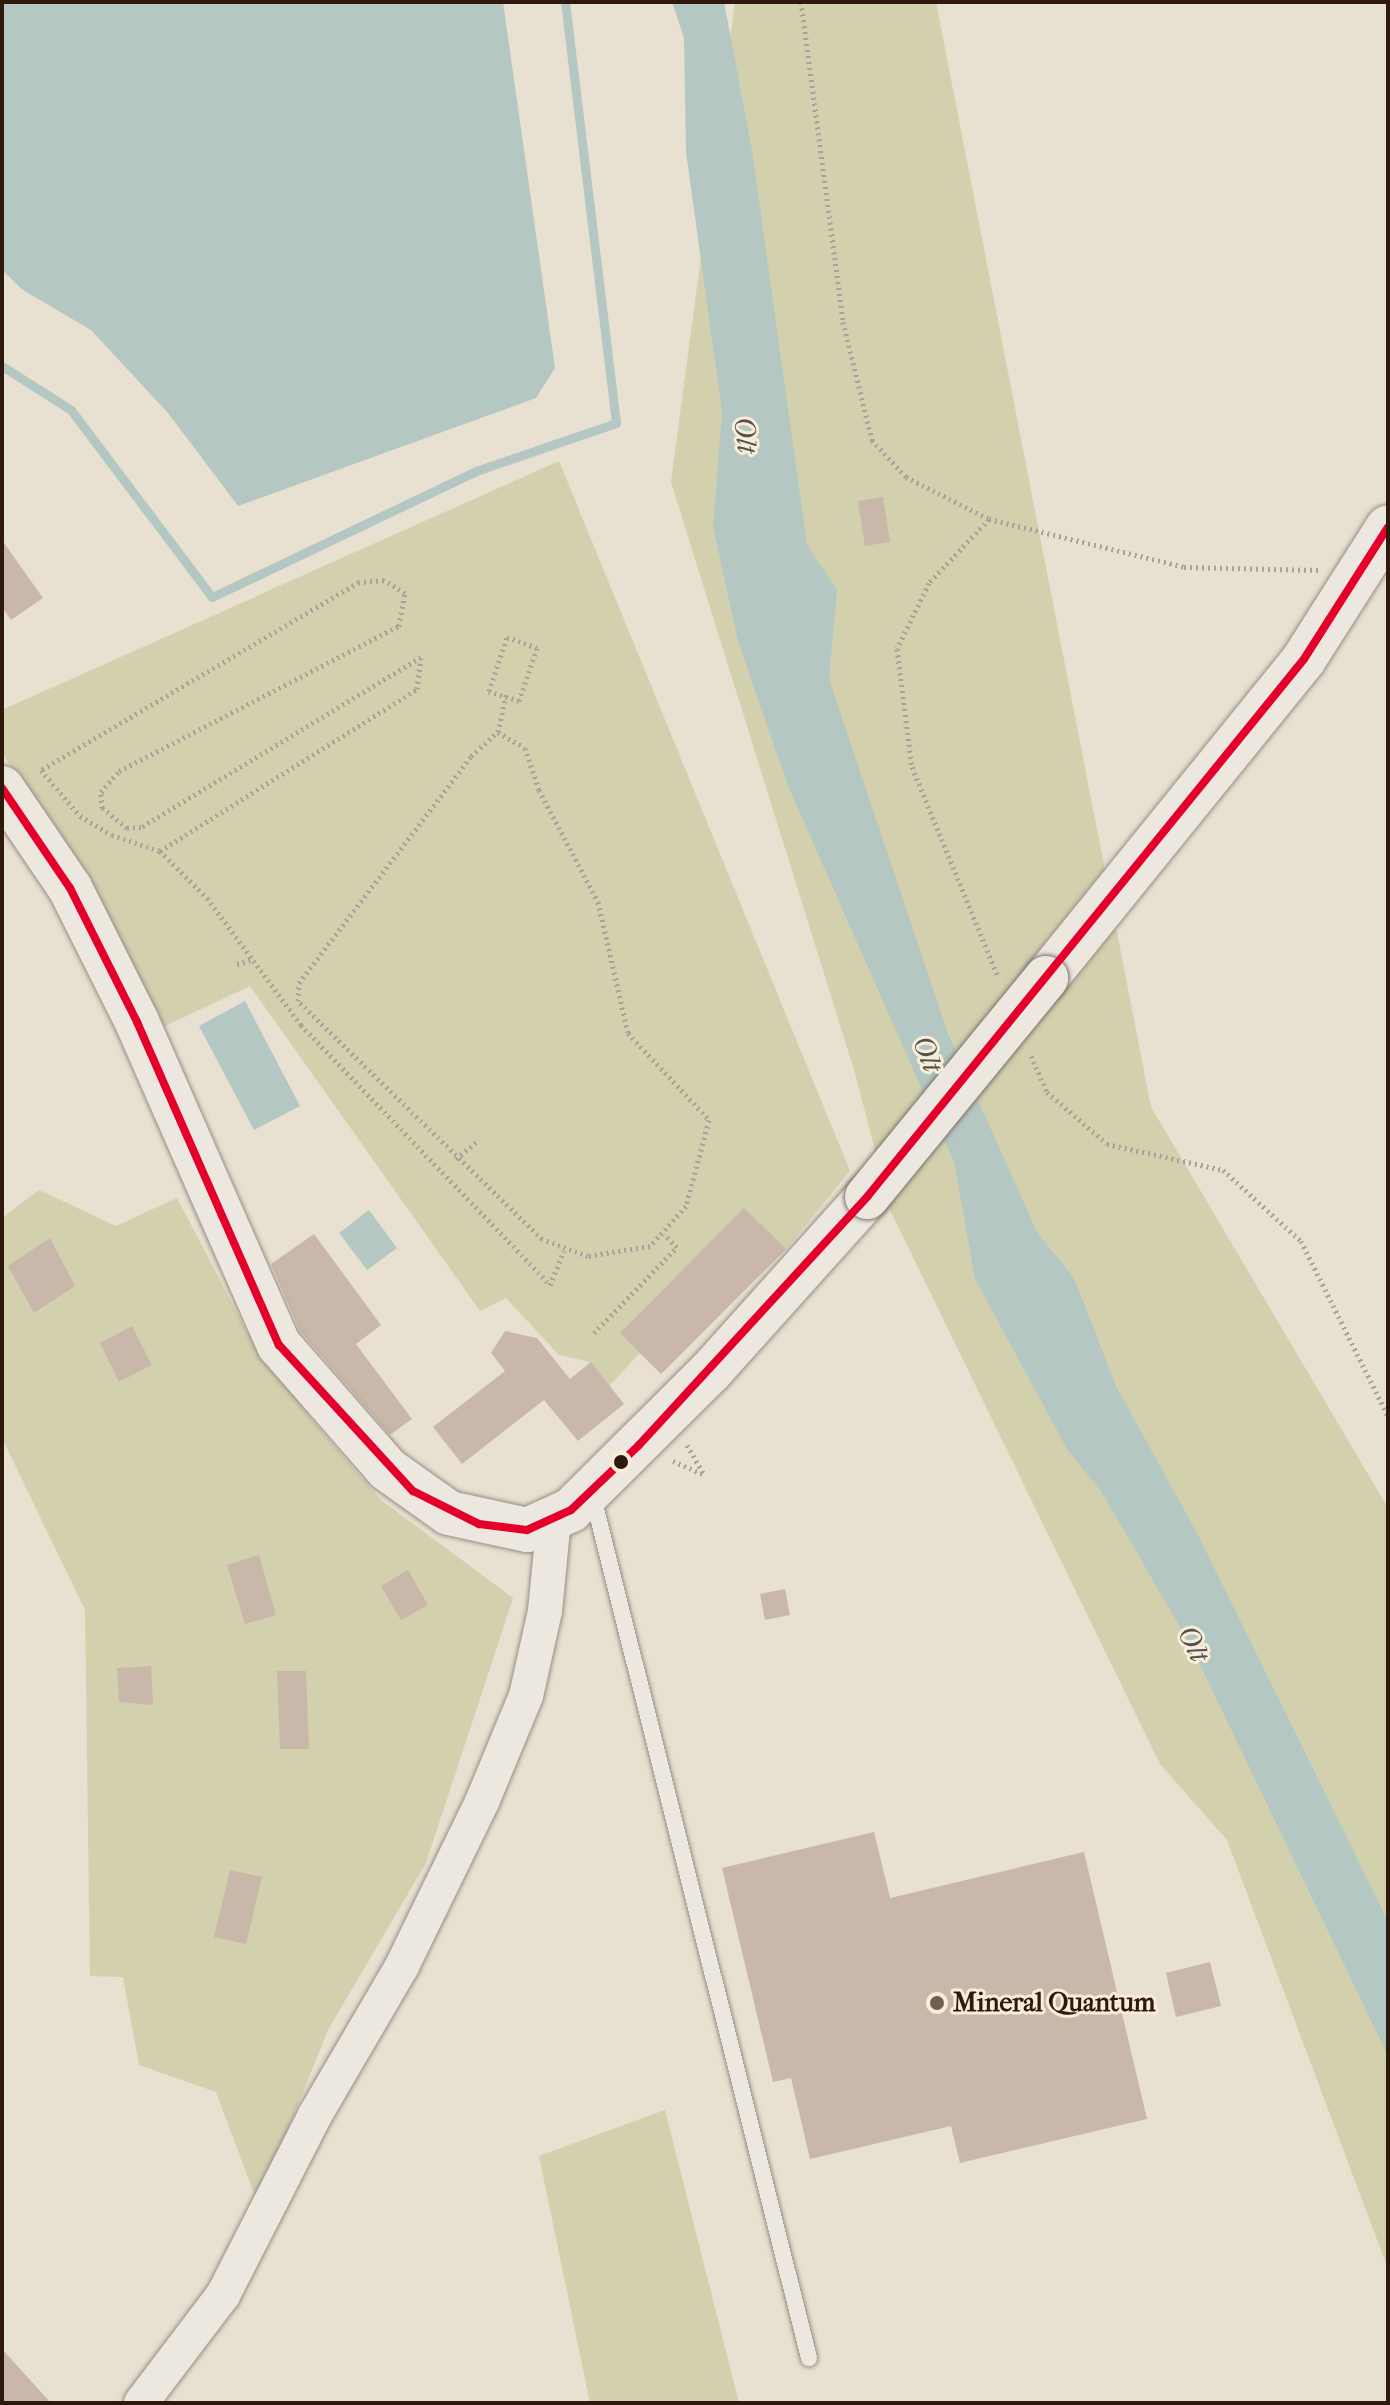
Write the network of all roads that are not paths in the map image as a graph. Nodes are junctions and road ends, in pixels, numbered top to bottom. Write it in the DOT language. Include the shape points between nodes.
graph roads {
  1 [pos="1388,527"];
  2 [pos="2,788"];
  3 [pos="606,1477"];
  4 [pos="554,1520"];
  5 [pos="809,2358"];
  6 [pos="141,2403"];
  1 -- 3 [label="street, bridge" via="1304,659 867,1197"];
  2 -- 4 [label="street" via="70,888 137,1022 279,1345 387,1469 431,1503 510,1530"];
  3 -- 4 [label="street"];
  3 -- 5 [label="lane"];
  4 -- 6 [label="street" via="545,1611 526,1696 482,1802 402,1966 315,2115 223,2295"];
}
